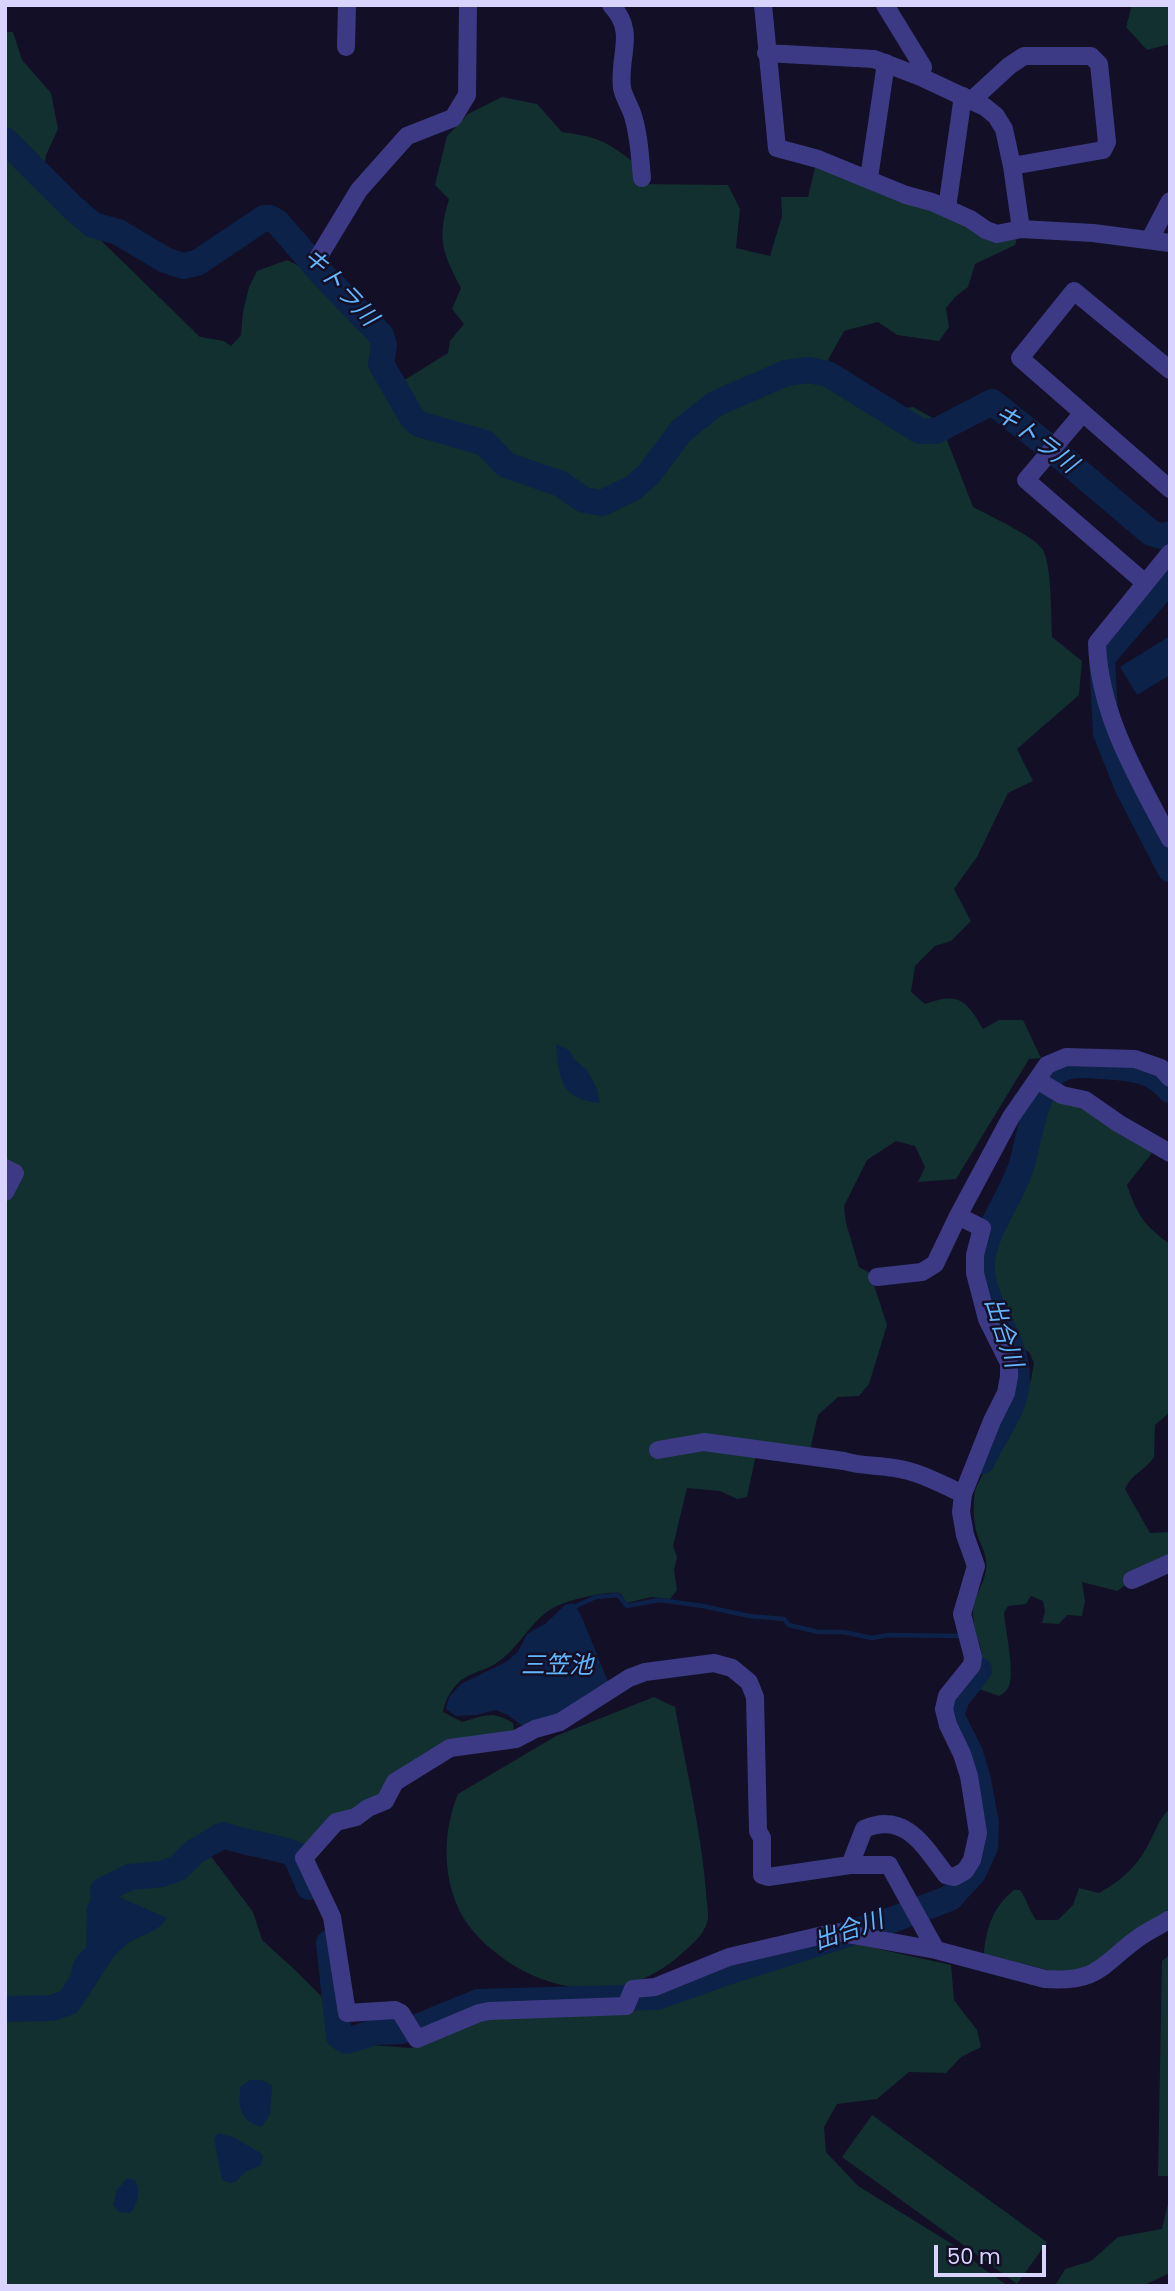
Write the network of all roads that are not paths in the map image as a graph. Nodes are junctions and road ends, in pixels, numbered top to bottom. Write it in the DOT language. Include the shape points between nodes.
graph roads {
  1 [pos="346,5"];
  2 [pos="468,5"];
  3 [pos="611,5"];
  4 [pos="762,5"];
  5 [pos="886,5"];
  6 [pos="346,47"];
  7 [pos="766,53"];
  8 [pos="886,63"];
  9 [pos="921,77"];
  10 [pos="967,98"];
  11 [pos="1012,166"];
  12 [pos="642,178"];
  13 [pos="869,178"];
  14 [pos="1170,201"];
  15 [pos="947,208"];
  16 [pos="1021,229"];
  17 [pos="1150,239"];
  18 [pos="1170,243"];
  19 [pos="319,256"];
  20 [pos="1170,370"];
  21 [pos="1082,414"];
  22 [pos="1170,489"];
  23 [pos="1170,553"];
  24 [pos="1144,582"];
  25 [pos="1170,839"];
  26 [pos="1170,1078"];
  27 [pos="1037,1080"];
  28 [pos="1170,1153"];
  29 [pos="5,1168"];
  30 [pos="5,1192"];
  31 [pos="958,1216"];
  32 [pos="877,1277"];
  33 [pos="658,1450"];
  34 [pos="963,1494"];
  35 [pos="1170,1563"];
  36 [pos="1132,1580"];
  37 [pos="850,1865"];
  38 [pos="1170,1919"];
  39 [pos="936,1950"];
  1 -- 6 [label="street"];
  2 -- 19 [label="street" via="467,95 461,107 453,118 407,136 359,190"];
  3 -- 12 [label="street" via="621,16 626,33 623,92 633,114"];
  4 -- 7 [label="street"];
  5 -- 9 [label="street" via="923,67"];
  7 -- 8 [label="street"];
  7 -- 13 [label="street" via="776,148"];
  8 -- 9 [label="street"];
  8 -- 13 [label="street"];
  9 -- 10 [label="street"];
  10 -- 11 [label="street" via="996,116 1004,129"];
  10 -- 11 [label="street" via="1024,56 1091,56 1099,64 1108,142 1103,150"];
  10 -- 15 [label="street"];
  11 -- 16 [label="street"];
  13 -- 15 [label="street"];
  14 -- 17 [label="street"];
  15 -- 16 [label="street" via="997,234"];
  16 -- 17 [label="street"];
  17 -- 18 [label="street"];
  20 -- 21 [label="street" via="1074,291 1020,358"];
  21 -- 22 [label="street"];
  21 -- 24 [label="street" via="1026,480"];
  23 -- 24 [label="street"];
  24 -- 25 [label="street" via="1097,643 1098,666 1115,731"];
  26 -- 27 [label="street" via="1161,1068 1135,1059 1066,1057 1047,1065"];
  27 -- 28 [label="street" via="1085,1100"];
  27 -- 31 [label="street" via="1011,1117"];
  29 -- 30 [label="street" via="15,1173"];
  31 -- 32 [label="street" via="935,1264 922,1272"];
  31 -- 34 [label="street" via="982,1228 975,1273 988,1319 1009,1363 1006,1393"];
  33 -- 34 [label="street" via="704,1442 896,1468"];
  34 -- 37 [label="street" via="965,1535 976,1566 962,1614 972,1665 947,1696 944,1709 966,1765 975,1804 978,1833 972,1860 965,1871 954,1877 946,1875 908,1830 888,1823 864,1829"];
  35 -- 36 [label="street"];
  37 -- 39 [label="street" via="889,1866"];
  37 -- 39 [label="street" via="762,1875 755,1697 749,1682 733,1668 714,1663 645,1672 560,1722 496,1744 450,1748 395,1782 385,1801 336,1822 304,1858 332,1917 347,2013 395,2010 417,2039 489,2011 626,2006 633,1989 655,1987 729,1957 836,1932"];
  38 -- 39 [label="street" via="1083,1978 1045,1979"];
}
